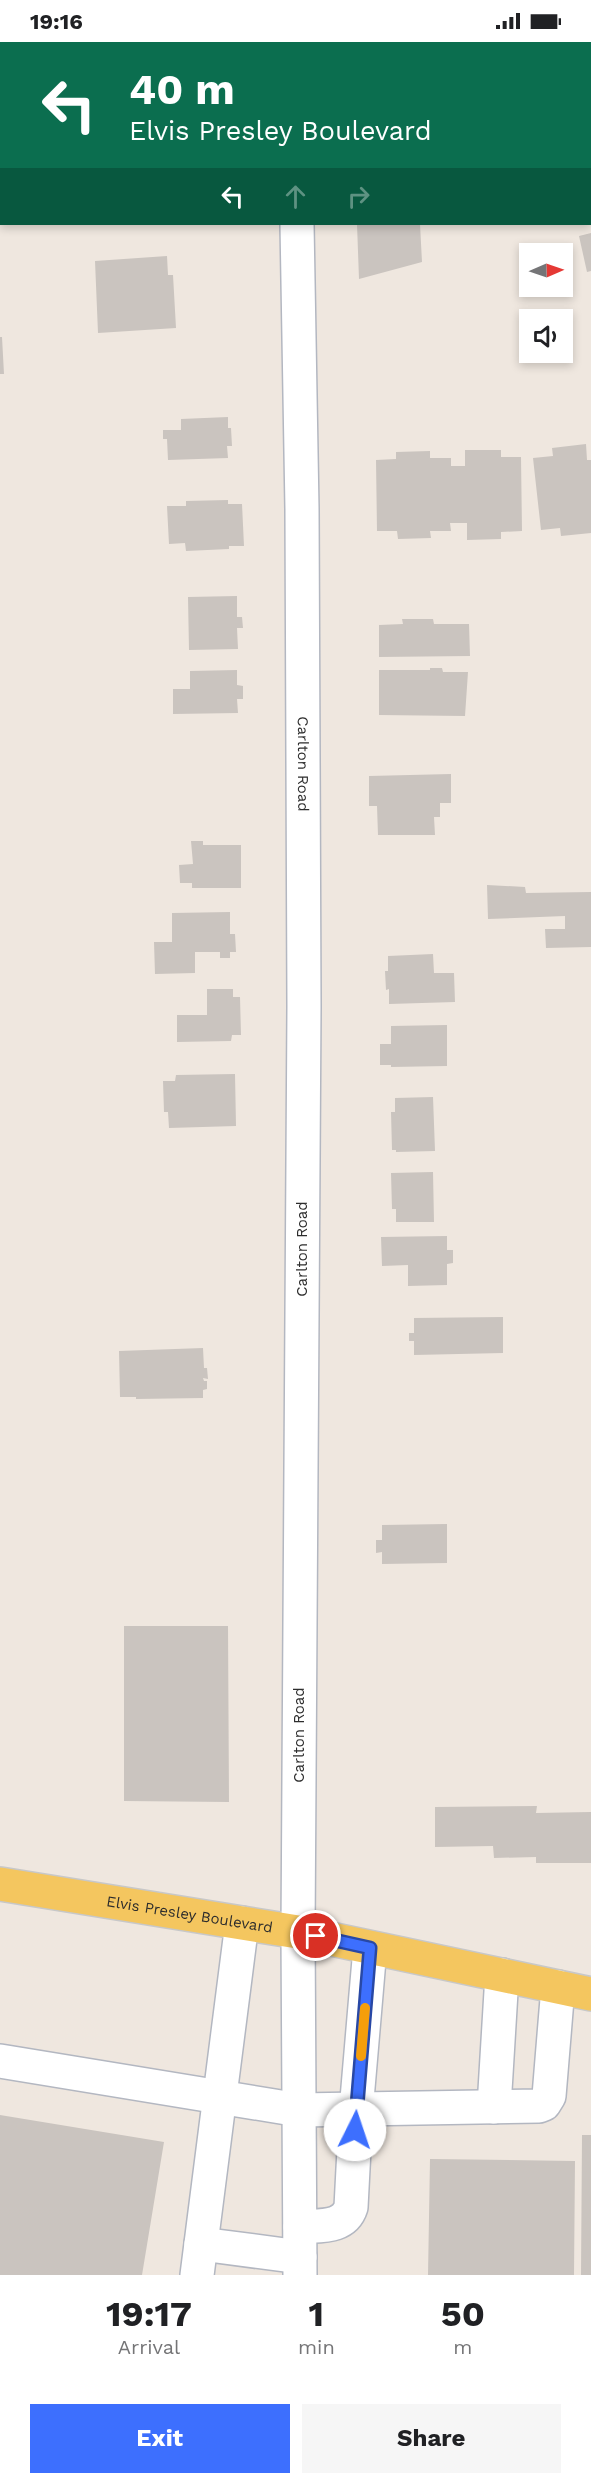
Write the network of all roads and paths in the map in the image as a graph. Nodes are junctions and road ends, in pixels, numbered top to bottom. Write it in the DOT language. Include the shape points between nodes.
graph roads {
  1 [pos="297,225"];
  2 [pos="0,1884"];
  3 [pos="242,1923"];
  4 [pos="298,1932"];
  5 [pos="370,1948"];
  6 [pos="502,1976"];
  7 [pos="558,1987"];
  8 [pos="591,1994"];
  9 [pos="0,2061"];
  10 [pos="219,2097"];
  11 [pos="494,2107"];
  12 [pos="299,2110"];
  13 [pos="356,2111"];
  14 [pos="300,2253"];
  15 [pos="199,2260"];
  1 -- 4 [label="street, Carlton Road" via="304,1007"];
  2 -- 3 [label="main road, Elvis Presley Boulevard"];
  3 -- 4 [label="main road, Elvis Presley Boulevard"];
  3 -- 10 [label="street"];
  4 -- 5 [label="main road, Elvis Presley Boulevard"];
  4 -- 12 [label="street, Carlton Road"];
  5 -- 6 [label="main road, Elvis Presley Boulevard"];
  5 -- 13 [label="street"];
  6 -- 7 [label="main road, Elvis Presley Boulevard"];
  6 -- 11 [label="street"];
  7 -- 8 [label="main road, Elvis Presley Boulevard"];
  7 -- 11 [label="street" via="547,2101 539,2106"];
  9 -- 10 [label="street"];
  10 -- 12 [label="street"];
  10 -- 15 [label="street"];
  11 -- 13 [label="street"];
  12 -- 13 [label="street"];
  12 -- 14 [label="street, Carlton Road"];
  13 -- 14 [label="street" via="349,2213"];
  14 -- 15 [label="street"];
}
